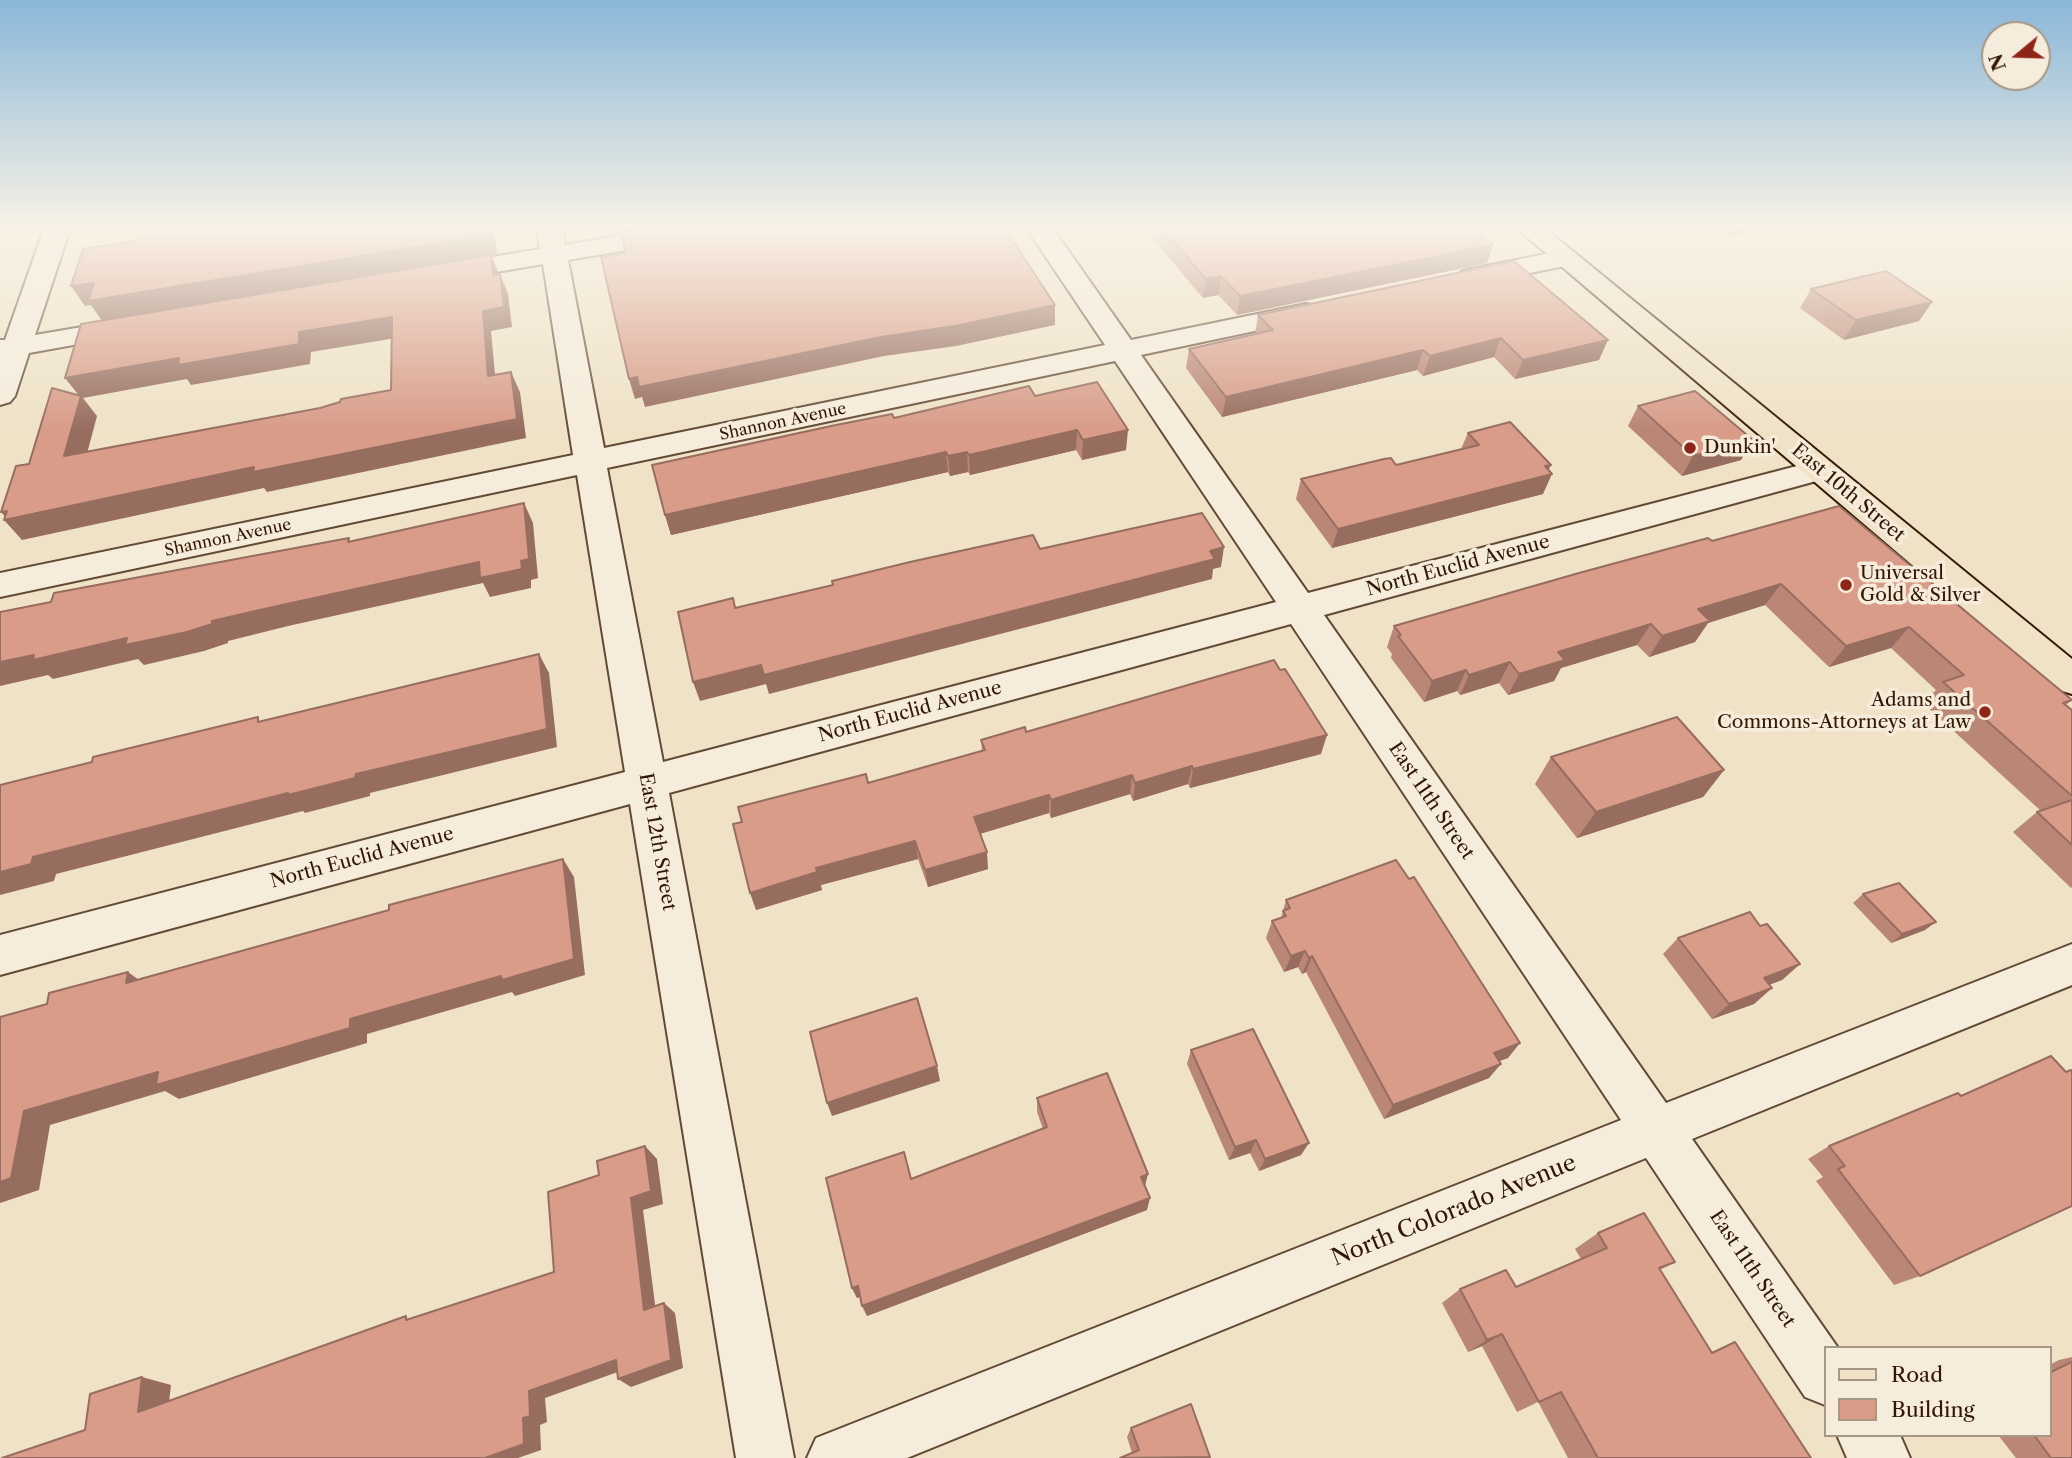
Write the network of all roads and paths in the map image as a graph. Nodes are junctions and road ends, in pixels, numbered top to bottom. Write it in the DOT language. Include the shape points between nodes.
graph roads {
  1 [pos="30,294"];
  2 [pos="561,294"];
  3 [pos="1084,294"];
  4 [pos="1609,294"];
  5 [pos="1337,306"];
  6 [pos="155,323"];
  7 [pos="9,347"];
  8 [pos="1123,351"];
  9 [pos="0,396"];
  10 [pos="591,462"];
  11 [pos="1820,470"];
  12 [pos="0,585"];
  13 [pos="1300,608"];
  14 [pos="2072,680"];
  15 [pos="647,782"];
  16 [pos="0,955"];
  17 [pos="2072,964"];
  18 [pos="1657,1131"];
  19 [pos="1824,1376"];
  20 [pos="1866,1437"];
  21 [pos="765,1458"];
  22 [pos="836,1458"];
  23 [pos="1881,1458"];
  1 -- 7 [label="street"];
  2 -- 10 [label="street, East 12th Street"];
  3 -- 8 [label="street, East 11th Street"];
  4 -- 11 [label="main road, East 10th Street"];
  5 -- 8 [label="street, Shannon Avenue"];
  6 -- 7 [label="street"];
  7 -- 9 [label="street"];
  8 -- 10 [label="street, Shannon Avenue"];
  8 -- 13 [label="street, East 11th Street"];
  10 -- 12 [label="street, Shannon Avenue"];
  10 -- 15 [label="street, East 12th Street"];
  11 -- 13 [label="street, North Euclid Avenue"];
  11 -- 14 [label="main road, East 10th Street"];
  13 -- 15 [label="street, North Euclid Avenue"];
  13 -- 18 [label="street, East 11th Street"];
  15 -- 16 [label="street, North Euclid Avenue"];
  15 -- 21 [label="street, East 12th Street"];
  17 -- 18 [label="street, North Colorado Avenue"];
  18 -- 19 [label="street, East 11th Street"];
  18 -- 22 [label="street, North Colorado Avenue"];
  20 -- 23 [label="street"];
}
